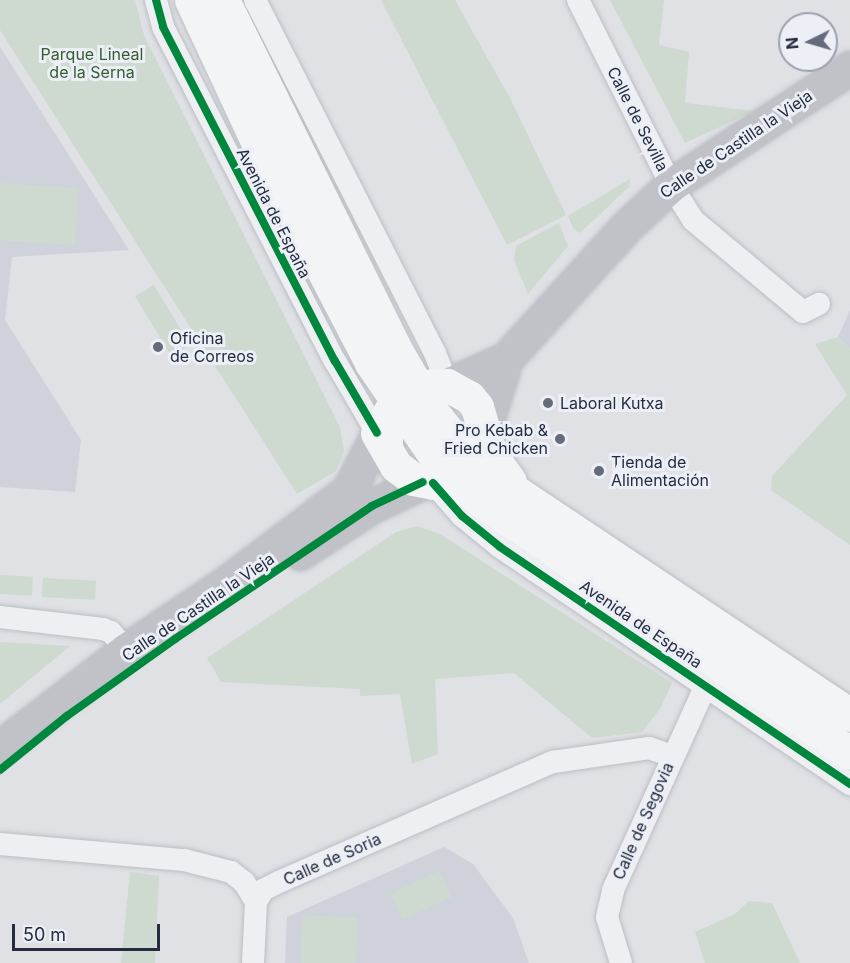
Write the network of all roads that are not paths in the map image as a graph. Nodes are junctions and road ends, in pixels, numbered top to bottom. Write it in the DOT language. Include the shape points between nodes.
graph roads {
  1 [pos="156,0"];
  2 [pos="192,0"];
  3 [pos="223,0"];
  4 [pos="255,0"];
  5 [pos="578,0"];
  6 [pos="850,68"];
  7 [pos="671,185"];
  8 [pos="819,304"];
  9 [pos="435,353"];
  10 [pos="506,359"];
  11 [pos="401,412"];
  12 [pos="484,431"];
  13 [pos="445,477"];
  14 [pos="531,501"];
  15 [pos="0,617"];
  16 [pos="126,650"];
  17 [pos="706,685"];
  18 [pos="850,715"];
  19 [pos="0,747"];
  20 [pos="850,753"];
  21 [pos="672,756"];
  22 [pos="0,771"];
  23 [pos="850,784"];
  24 [pos="0,844"];
  25 [pos="256,902"];
  26 [pos="253,963"];
  27 [pos="621,963"];
  1 -- 11 [label="street, Avenida de España" via="176,53 335,361"];
  2 -- 11 [label="main road, Avenida de España" via="265,159"];
  3 -- 11 [label="main road, Avenida de España" via="396,350"];
  4 -- 9 [label="street, Avenida de España"];
  5 -- 7 [label="street, Calle de Sevilla"];
  6 -- 7 [label="main road, Calle de Castilla la Vieja"];
  7 -- 8 [label="street, Calle de Sevilla" via="693,220 803,312"];
  7 -- 10 [label="main road, Calle de Castilla la Vieja" via="626,227"];
  9 -- 10 [label="street" via="443,362 453,364"];
  9 -- 11 [label="street, Avenida de España"];
  10 -- 11 [label="main road, Calle de Castilla la Vieja"];
  10 -- 12 [label="main road, Calle de Castilla la Vieja"];
  11 -- 12 [label="main road, Avenida de España" via="469,397 477,407"];
  11 -- 13 [label="main road, Avenida de España"];
  11 -- 13 [label="main road, Avenida de España" via="404,473"];
  11 -- 16 [label="main road, Calle de Castilla la Vieja" via="349,490 230,580"];
  12 -- 13 [label="main road"];
  12 -- 14 [label="main road, Avenida de España" via="491,455 502,473"];
  13 -- 14 [label="main road, Avenida de España"];
  13 -- 17 [label="street, Avenida de España" via="462,516 500,546"];
  13 -- 20 [label="main road, Avenida de España"];
  13 -- 22 [label="main road, Calle de Castilla la Vieja" via="372,506 165,645"];
  14 -- 18 [label="main road, Avenida de España"];
  15 -- 16 [label="street" via="103,629 111,632"];
  16 -- 19 [label="main road, Calle de Castilla la Vieja"];
  17 -- 21 [label="street, Calle de Segovia"];
  17 -- 23 [label="street, Avenida de España"];
  21 -- 25 [label="street, Calle de Soria" via="649,748 553,762 279,882 263,890"];
  21 -- 27 [label="street, Calle de Segovia" via="613,890 607,917"];
  24 -- 25 [label="street" via="184,860 231,872 244,882"];
  25 -- 26 [label="street"];
}
